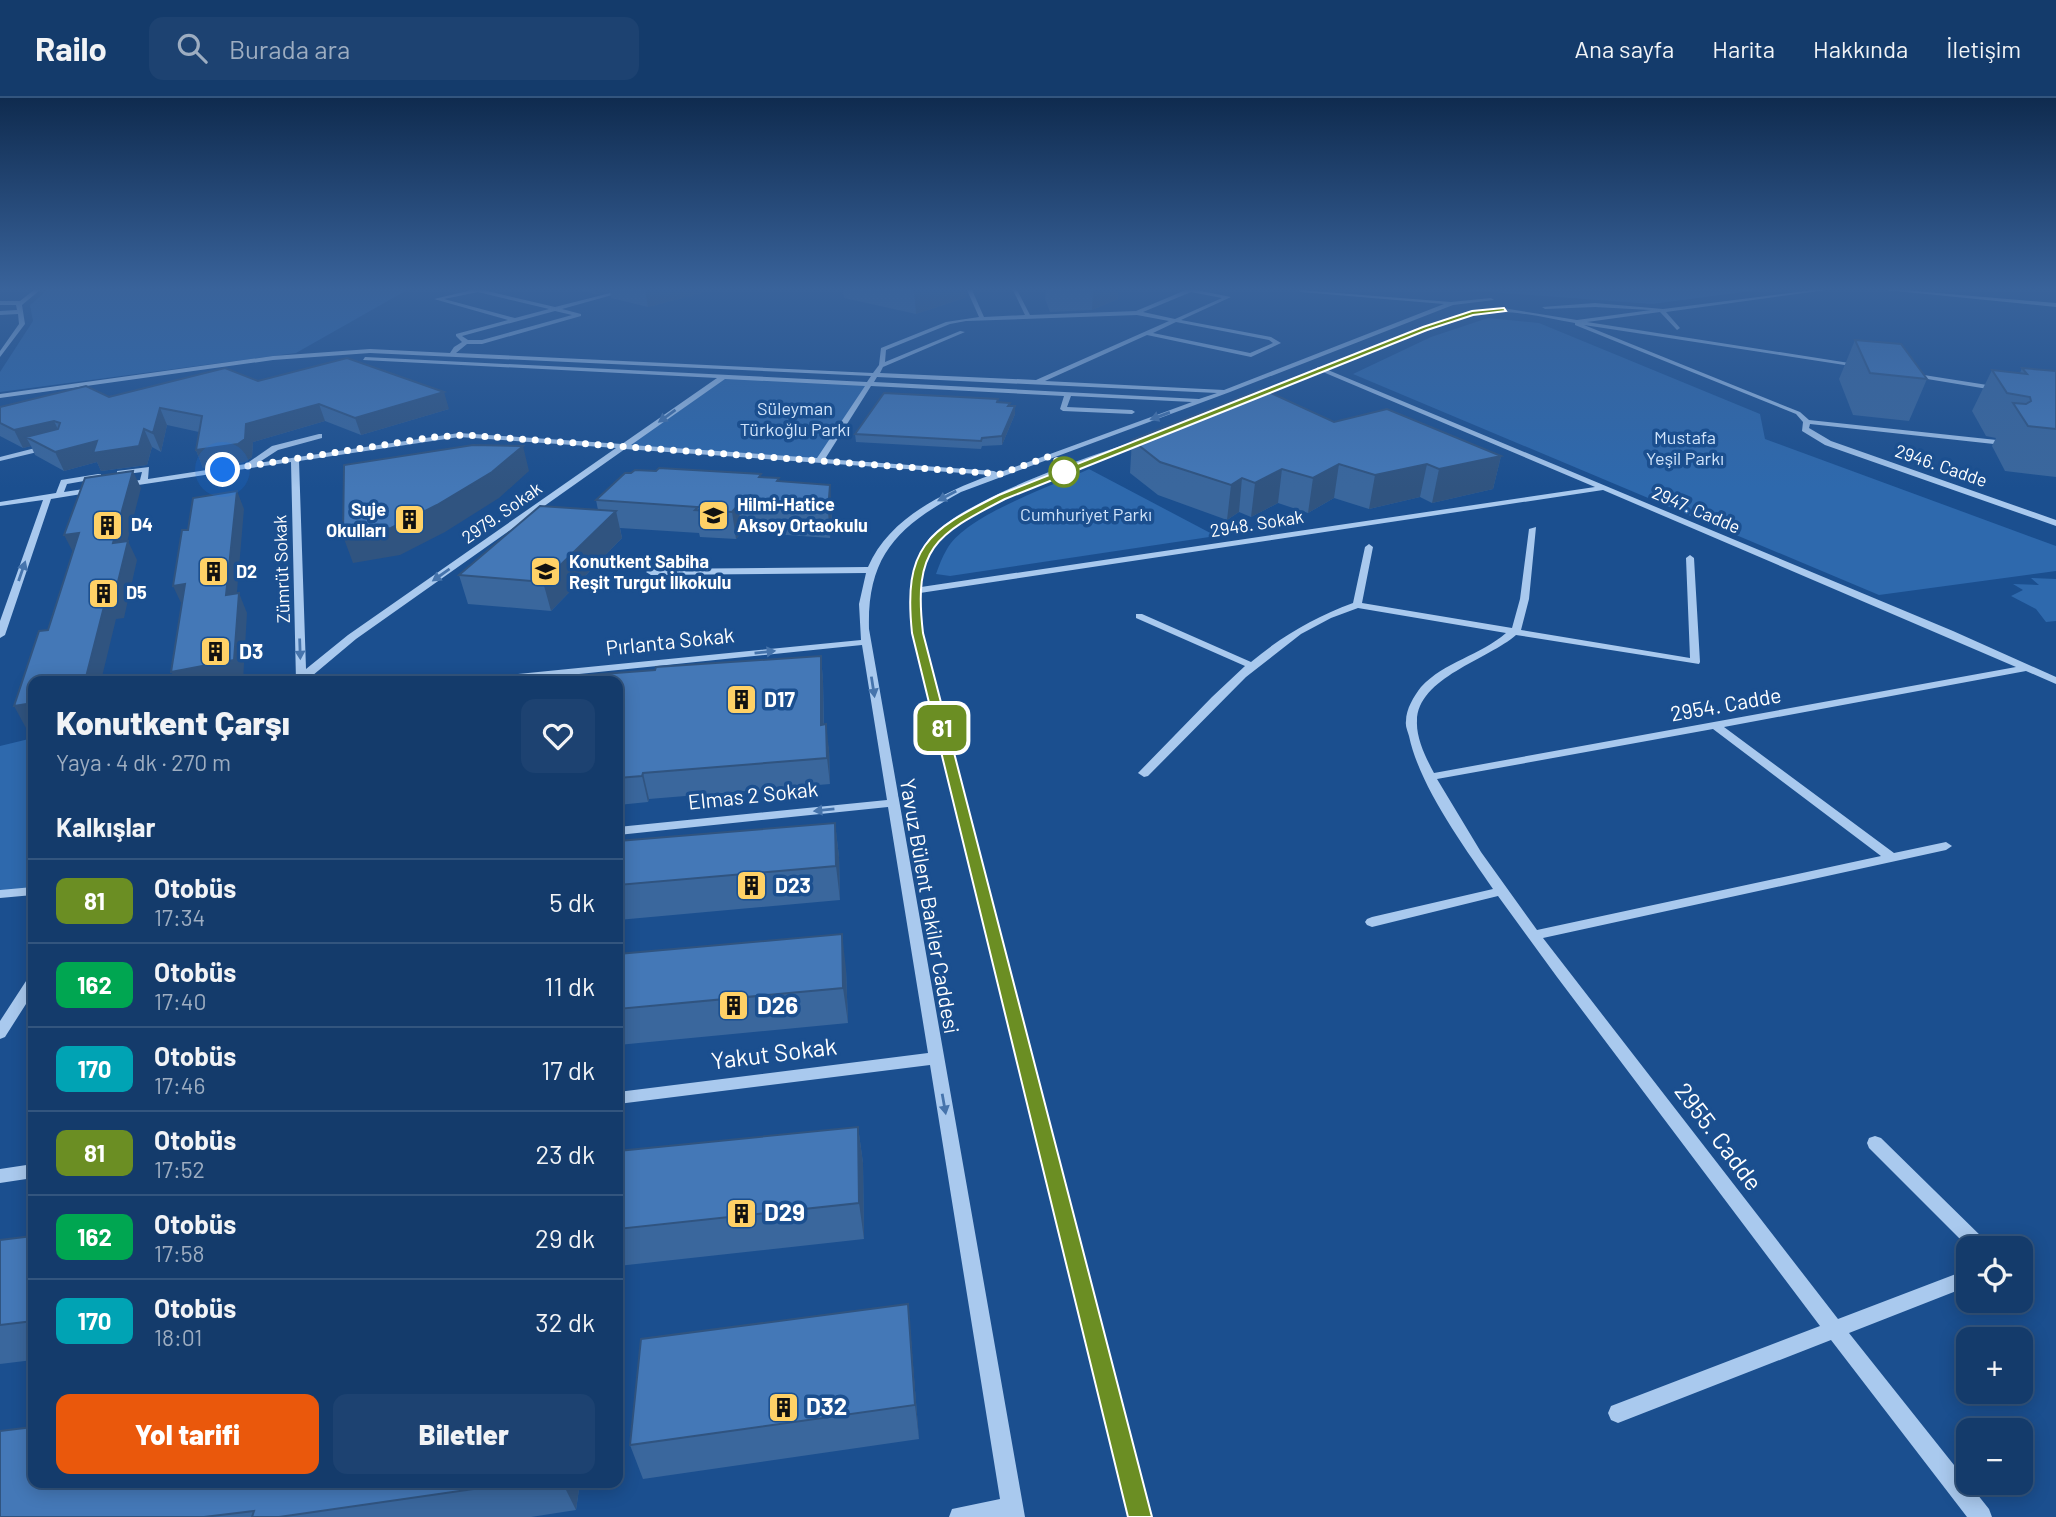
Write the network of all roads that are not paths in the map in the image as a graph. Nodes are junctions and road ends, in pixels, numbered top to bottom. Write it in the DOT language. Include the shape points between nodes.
graph roads {
  1 [pos="324,356"];
  2 [pos="325,356"];
  3 [pos="330,356"];
  4 [pos="497,356"];
  5 [pos="883,356"];
  6 [pos="903,356"];
  7 [pos="1095,356"];
  8 [pos="1319,356"];
  9 [pos="1356,356"];
  10 [pos="1655,356"];
  11 [pos="1798,356"];
  12 [pos="1847,356"];
  13 [pos="1870,360"];
  14 [pos="1302,363"];
  15 [pos="882,365"];
  16 [pos="1865,367"];
  17 [pos="1911,367"];
  18 [pos="1324,369"];
  19 [pos="1906,374"];
  20 [pos="874,375"];
  21 [pos="723,377"];
  22 [pos="1035,382"];
  23 [pos="2004,382"];
  24 [pos="868,384"];
  25 [pos="1228,391"];
  26 [pos="2015,391"];
  27 [pos="1068,394"];
  28 [pos="0,396"];
  29 [pos="1210,402"];
  30 [pos="0,403"];
  31 [pos="1132,412"];
  32 [pos="1807,422"];
  33 [pos="319,436"];
  34 [pos="1152,437"];
  35 [pos="2003,443"];
  36 [pos="54,446"];
  37 [pos="626,446"];
  38 [pos="0,459"];
  39 [pos="295,459"];
  40 [pos="820,460"];
  41 [pos="250,466"];
  42 [pos="1000,474"];
  43 [pos="144,482"];
  44 [pos="120,485"];
  45 [pos="108,487"];
  46 [pos="1604,488"];
  47 [pos="59,495"];
  48 [pos="48,496"];
  49 [pos="0,504"];
  50 [pos="2056,523"];
  51 [pos="1533,529"];
  52 [pos="1369,547"];
  53 [pos="1690,558"];
  54 [pos="871,570"];
  55 [pos="651,572"];
  56 [pos="915,591"];
  57 [pos="1357,605"];
  58 [pos="1139,616"];
  59 [pos="1514,632"];
  60 [pos="0,635"];
  61 [pos="866,642"];
  62 [pos="1253,666"];
  63 [pos="2029,668"];
  64 [pos="301,676"];
  65 [pos="306,676"];
  66 [pos="527,676"];
  67 [pos="2056,681"];
  68 [pos="1716,726"];
  69 [pos="1144,773"];
  70 [pos="1429,777"];
  71 [pos="892,803"];
  72 [pos="623,830"];
  73 [pos="1946,846"];
  74 [pos="1892,858"];
  75 [pos="28,891"];
  76 [pos="1502,891"];
  77 [pos="0,894"];
  78 [pos="1372,922"];
  79 [pos="1534,935"];
  80 [pos="28,990"];
  81 [pos="0,1033"];
  82 [pos="936,1058"];
  83 [pos="623,1097"];
  84 [pos="1875,1143"];
  85 [pos="28,1172"];
  86 [pos="0,1176"];
  87 [pos="1969,1236"];
  88 [pos="1956,1282"];
  89 [pos="1833,1330"];
  90 [pos="1618,1413"];
  91 [pos="1013,1512"];
  92 [pos="960,1517"];
  93 [pos="1140,1517"];
  94 [pos="1981,1517"];
  1 -- 28 [label="street"];
  2 -- 30 [label="street"];
  3 -- 21 [label="street"];
  4 -- 20 [label="street"];
  5 -- 15 [label="street"];
  6 -- 15 [label="street"];
  7 -- 22 [label="street"];
  8 -- 14 [label="street, Yavuz Bülent Bakiler Caddesi"];
  9 -- 18 [label="street"];
  10 -- 32 [label="street" via="1798,413"];
  11 -- 16 [label="street"];
  12 -- 13 [label="street"];
  14 -- 18 [label="street, 2947. Cadde"];
  14 -- 25 [label="street, Yavuz Bülent Bakiler Caddesi"];
  15 -- 20 [label="street"];
  17 -- 23 [label="street"];
  18 -- 25 [label="street" via="1246,401"];
  18 -- 46 [label="street, 2947. Cadde"];
  19 -- 26 [label="street"];
  20 -- 22 [label="street"];
  20 -- 24 [label="street"];
  21 -- 24 [label="street"];
  21 -- 37 [label="street, 2979. Sokak, one-way"];
  22 -- 25 [label="street"];
  24 -- 27 [label="street"];
  24 -- 40 [label="street"];
  25 -- 29 [label="street, Yavuz Bülent Bakiler Caddesi"];
  27 -- 29 [label="street"];
  27 -- 31 [label="street" via="1063,409"];
  29 -- 42 [label="street, Yavuz Bülent Bakiler Caddesi, one-way"];
  32 -- 35 [label="street"];
  32 -- 50 [label="street, 2946. Cadde" via="1805,429 1816,437"];
  33 -- 41 [label="street" via="269,451"];
  34 -- 56 [label="street" via="1009,494 950,525 932,541"];
  36 -- 38 [label="street"];
  37 -- 39 [label="street" via="449,435"];
  37 -- 40 [label="street"];
  37 -- 65 [label="street, 2979. Sokak, one-way" via="352,637"];
  39 -- 41 [label="street"];
  39 -- 64 [label="street, Zümrüt Sokak, one-way"];
  40 -- 42 [label="street"];
  41 -- 43 [label="street"];
  42 -- 54 [label="street, Yavuz Bülent Bakiler Caddesi, one-way" via="921,510 888,540"];
  43 -- 44 [label="street"];
  43 -- 47 [label="street" via="146,469 64,482"];
  45 -- 47 [label="street"];
  46 -- 56 [label="street, 2948. Sokak"];
  46 -- 63 [label="street, 2947. Cadde"];
  47 -- 48 [label="street"];
  48 -- 49 [label="street"];
  60 -- 48 [label="street, one-way"];
  51 -- 59 [label="street" via="1520,623"];
  52 -- 57 [label="street"];
  53 -- 59 [label="street" via="1695,662"];
  54 -- 55 [label="street"];
  54 -- 61 [label="street, Yavuz Bülent Bakiler Caddesi" via="863,604"];
  56 -- 93 [label="street" via="918,633"];
  57 -- 59 [label="street"];
  57 -- 62 [label="street" via="1311,621"];
  58 -- 62 [label="street"];
  59 -- 70 [label="street, 2955. Cadde" via="1438,678 1419,699 1412,714 1411,736"];
  66 -- 61 [label="street, Pırlanta Sokak, one-way"];
  61 -- 71 [label="street, Yavuz Bülent Bakiler Caddesi, one-way"];
  62 -- 69 [label="street"];
  63 -- 67 [label="street, 2947. Cadde"];
  63 -- 68 [label="street, 2954. Cadde"];
  68 -- 70 [label="street, 2954. Cadde"];
  68 -- 74 [label="street"];
  70 -- 76 [label="street, 2955. Cadde"];
  71 -- 72 [label="street, Elmas 2 Sokak, one-way"];
  71 -- 82 [label="street, Yavuz Bülent Bakiler Caddesi"];
  73 -- 74 [label="street"];
  74 -- 79 [label="street"];
  75 -- 77 [label="street"];
  76 -- 78 [label="street"];
  76 -- 79 [label="street, 2955. Cadde"];
  79 -- 89 [label="street, 2955. Cadde"];
  80 -- 81 [label="street"];
  82 -- 83 [label="street, Yakut Sokak"];
  82 -- 91 [label="street, Yavuz Bülent Bakiler Caddesi, one-way"];
  84 -- 87 [label="street"];
  85 -- 86 [label="street"];
  88 -- 89 [label="street"];
  89 -- 90 [label="street"];
  89 -- 94 [label="street, 2955. Cadde"];
  91 -- 92 [label="street"];
}
